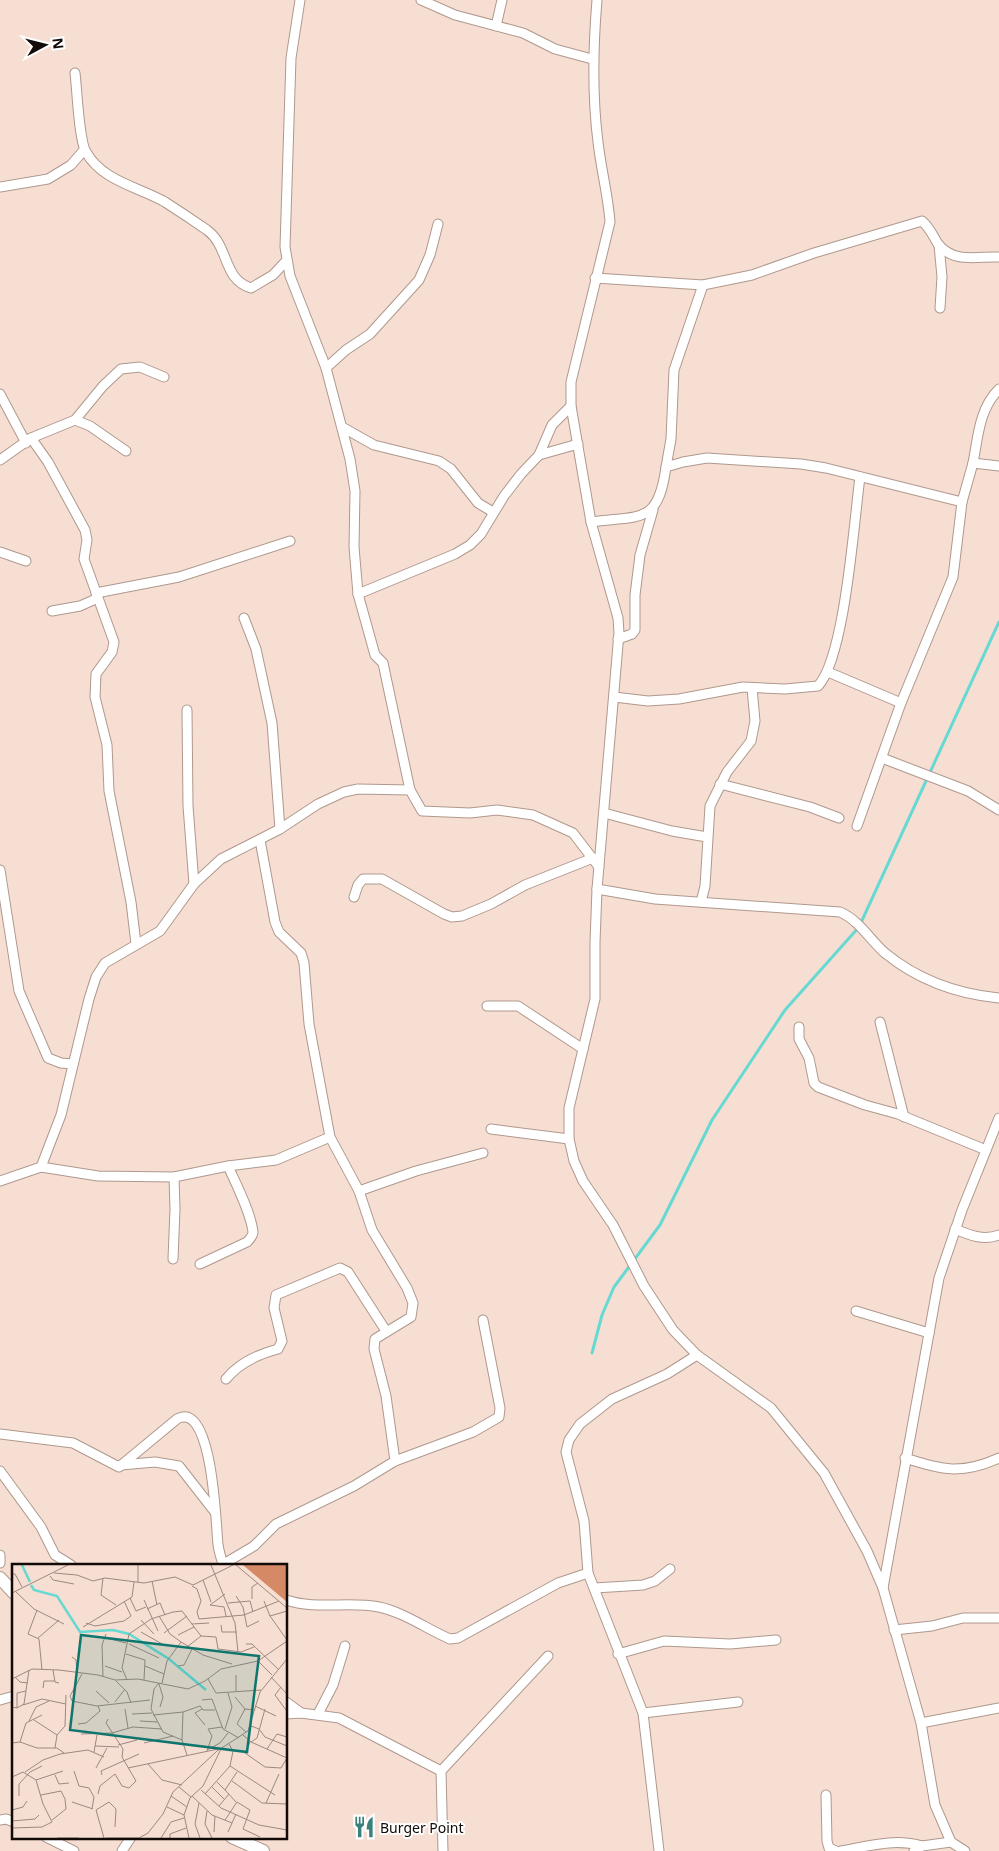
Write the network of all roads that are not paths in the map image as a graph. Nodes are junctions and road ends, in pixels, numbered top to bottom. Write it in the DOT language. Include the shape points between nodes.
graph roads {
  1 [pos="300,0"];
  2 [pos="421,0"];
  3 [pos="502,0"];
  4 [pos="597,0"];
  5 [pos="496,26"];
  6 [pos="592,59"];
  7 [pos="75,73"];
  8 [pos="84,150"];
  9 [pos="0,186"];
  10 [pos="438,224"];
  11 [pos="939,245"];
  12 [pos="999,257"];
  13 [pos="287,260"];
  14 [pos="595,278"];
  15 [pos="703,285"];
  16 [pos="940,308"];
  17 [pos="326,368"];
  18 [pos="164,377"];
  19 [pos="999,389"];
  20 [pos="0,394"];
  21 [pos="571,406"];
  22 [pos="75,420"];
  23 [pos="342,427"];
  24 [pos="28,440"];
  25 [pos="578,444"];
  26 [pos="126,451"];
  27 [pos="539,455"];
  28 [pos="0,460"];
  29 [pos="973,463"];
  30 [pos="999,466"];
  31 [pos="666,468"];
  32 [pos="860,477"];
  33 [pos="962,502"];
  34 [pos="653,510"];
  35 [pos="494,512"];
  36 [pos="591,522"];
  37 [pos="290,541"];
  38 [pos="0,552"];
  39 [pos="26,560"];
  40 [pos="358,594"];
  41 [pos="97,596"];
  42 [pos="52,611"];
  43 [pos="244,618"];
  44 [pos="618,639"];
  45 [pos="828,672"];
  46 [pos="752,688"];
  47 [pos="614,697"];
  48 [pos="901,703"];
  49 [pos="186,710"];
  50 [pos="882,758"];
  51 [pos="720,784"];
  52 [pos="410,790"];
  53 [pos="999,810"];
  54 [pos="604,813"];
  55 [pos="839,818"];
  56 [pos="856,826"];
  57 [pos="280,829"];
  58 [pos="707,837"];
  59 [pos="260,840"];
  60 [pos="594,858"];
  61 [pos="599,867"];
  62 [pos="0,870"];
  63 [pos="194,884"];
  64 [pos="597,889"];
  65 [pos="354,897"];
  66 [pos="701,902"];
  67 [pos="136,944"];
  68 [pos="999,998"];
  69 [pos="487,1006"];
  70 [pos="880,1022"];
  71 [pos="799,1027"];
  72 [pos="583,1049"];
  73 [pos="73,1064"];
  74 [pos="904,1117"];
  75 [pos="999,1118"];
  76 [pos="491,1129"];
  77 [pos="330,1137"];
  78 [pos="569,1140"];
  79 [pos="986,1150"];
  80 [pos="483,1153"];
  81 [pos="228,1166"];
  82 [pos="41,1167"];
  83 [pos="174,1177"];
  84 [pos="0,1181"];
  85 [pos="359,1191"];
  86 [pos="955,1229"];
  87 [pos="997,1239"];
  88 [pos="173,1259"];
  89 [pos="200,1264"];
  90 [pos="856,1311"];
  91 [pos="483,1320"];
  92 [pos="386,1331"];
  93 [pos="929,1333"];
  94 [pos="697,1355"];
  95 [pos="226,1379"];
  96 [pos="0,1434"];
  97 [pos="905,1458"];
  98 [pos="999,1458"];
  99 [pos="395,1461"];
  100 [pos="121,1465"];
  101 [pos="0,1471"];
  102 [pos="215,1512"];
  103 [pos="0,1555"];
  104 [pos="0,1563"];
  105 [pos="69,1564"];
  106 [pos="222,1564"];
  107 [pos="670,1569"];
  108 [pos="588,1573"];
  109 [pos="0,1578"];
  110 [pos="595,1588"];
  111 [pos="883,1588"];
  112 [pos="12,1591"];
  113 [pos="288,1600"];
  114 [pos="999,1618"];
  115 [pos="894,1630"];
  116 [pos="776,1640"];
  117 [pos="345,1646"];
  118 [pos="618,1654"];
  119 [pos="548,1656"];
  120 [pos="738,1702"];
  121 [pos="288,1703"];
  122 [pos="999,1708"];
  123 [pos="301,1713"];
  124 [pos="643,1713"];
  125 [pos="288,1714"];
  126 [pos="318,1714"];
  127 [pos="921,1724"];
  128 [pos="441,1771"];
  129 [pos="826,1794"];
  130 [pos="48,1838"];
  131 [pos="130,1838"];
  132 [pos="234,1838"];
  133 [pos="951,1842"];
  134 [pos="918,1849"];
  135 [pos="74,1851"];
  136 [pos="122,1851"];
  137 [pos="263,1851"];
  138 [pos="442,1851"];
  139 [pos="659,1851"];
  140 [pos="836,1851"];
  141 [pos="841,1851"];
  142 [pos="965,1851"];
  1 -- 13 [label="street" via="291,58"];
  2 -- 5 [label="street" via="442,11"];
  3 -- 5 [label="street"];
  4 -- 6 [label="street"];
  5 -- 6 [label="street" via="523,33 555,49"];
  6 -- 14 [label="street" via="597,140 610,222"];
  7 -- 8 [label="street"];
  8 -- 9 [label="street" via="71,165 48,179"];
  8 -- 13 [label="street" via="101,170 165,202 208,231 221,247 235,280 242,285 251,288 273,275"];
  10 -- 17 [label="street" via="419,280 370,334"];
  11 -- 12 [label="street" via="951,255 961,258"];
  11 -- 15 [label="street" via="922,221 752,275"];
  11 -- 16 [label="street"];
  13 -- 17 [label="street" via="290,276"];
  14 -- 15 [label="street"];
  14 -- 21 [label="street" via="571,382"];
  15 -- 31 [label="street" via="674,370 671,439"];
  17 -- 23 [label="street"];
  18 -- 22 [label="street" via="140,367 121,368"];
  19 -- 29 [label="street" via="983,413"];
  20 -- 24 [label="street"];
  21 -- 25 [label="street"];
  21 -- 27 [label="street" via="552,425"];
  22 -- 24 [label="street"];
  22 -- 26 [label="street" via="90,426"];
  23 -- 35 [label="street" via="374,446 439,461 451,469 478,503"];
  23 -- 40 [label="street" via="355,490 354,547"];
  24 -- 28 [label="street"];
  24 -- 41 [label="street" via="48,462 85,530 84,560"];
  25 -- 27 [label="street"];
  25 -- 36 [label="street"];
  27 -- 35 [label="street"];
  29 -- 30 [label="street"];
  29 -- 33 [label="street"];
  31 -- 32 [label="street" via="707,458 801,464"];
  31 -- 34 [label="street" via="659,501"];
  32 -- 33 [label="street"];
  32 -- 45 [label="street" via="845,596"];
  33 -- 48 [label="street" via="953,577"];
  34 -- 36 [label="street" via="641,515"];
  34 -- 44 [label="street" via="640,555 635,630"];
  35 -- 40 [label="street" via="481,534 455,554"];
  36 -- 44 [label="street" via="618,618"];
  37 -- 41 [label="street" via="179,577"];
  38 -- 39 [label="street"];
  40 -- 52 [label="street" via="375,655 383,663"];
  41 -- 42 [label="street" via="80,606"];
  41 -- 67 [label="street" via="114,642 112,652 96,674 96,697 107,745 109,791"];
  43 -- 57 [label="street" via="256,649 272,723"];
  44 -- 47 [label="street"];
  45 -- 46 [label="street" via="818,686"];
  45 -- 48 [label="street"];
  46 -- 47 [label="street" via="730,688 679,700"];
  46 -- 51 [label="street" via="755,721 751,741"];
  47 -- 54 [label="street"];
  48 -- 50 [label="street"];
  49 -- 63 [label="street"];
  50 -- 53 [label="street" via="968,791"];
  50 -- 56 [label="street"];
  51 -- 55 [label="street" via="810,807"];
  51 -- 58 [label="street" via="710,806"];
  52 -- 57 [label="street" via="373,788 344,792 318,804"];
  52 -- 60 [label="street" via="422,811 470,813 497,810 532,815 573,833"];
  54 -- 58 [label="street"];
  54 -- 61 [label="street"];
  57 -- 59 [label="street"];
  58 -- 66 [label="street" via="705,886"];
  59 -- 63 [label="street" via="221,860"];
  59 -- 77 [label="street" via="278,932 301,953 304,963 309,1024"];
  60 -- 61 [label="street"];
  60 -- 65 [label="street" via="525,885 462,916 444,914 376,877 363,879"];
  61 -- 64 [label="street"];
  62 -- 73 [label="street" via="19,991 48,1058"];
  63 -- 67 [label="street" via="160,931 147,941"];
  64 -- 66 [label="street" via="655,899"];
  64 -- 72 [label="street" via="595,1000"];
  66 -- 68 [label="street" via="840,912 849,916 886,953 928,981 976,996"];
  67 -- 73 [label="street" via="105,963 96,977"];
  69 -- 72 [label="street" via="518,1006"];
  70 -- 74 [label="street"];
  71 -- 74 [label="street" via="799,1039 818,1087"];
  72 -- 78 [label="street" via="569,1108"];
  73 -- 82 [label="street" via="60,1115"];
  74 -- 79 [label="street"];
  75 -- 79 [label="street"];
  76 -- 78 [label="street"];
  77 -- 81 [label="street" via="276,1160"];
  77 -- 85 [label="street"];
  78 -- 94 [label="street" via="582,1181 613,1225 644,1286 673,1330"];
  79 -- 86 [label="street"];
  80 -- 85 [label="street"];
  81 -- 83 [label="street"];
  81 -- 89 [label="street" via="246,1210 252,1236 248,1242"];
  82 -- 83 [label="street" via="98,1176"];
  82 -- 84 [label="street"];
  83 -- 88 [label="street"];
  85 -- 92 [label="street" via="372,1230 395,1265 413,1303 411,1317"];
  86 -- 87 [label="street" via="973,1236"];
  86 -- 93 [label="street" via="939,1278"];
  90 -- 93 [label="street"];
  91 -- 99 [label="street" via="499,1417 473,1432"];
  92 -- 95 [label="street" via="348,1272 340,1268 276,1295 274,1308 282,1341 278,1349 236,1368"];
  92 -- 99 [label="street" via="375,1339 374,1349 386,1396"];
  93 -- 97 [label="street"];
  94 -- 108 [label="street" via="667,1374 612,1399 580,1424 569,1440 566,1452 586,1530"];
  94 -- 111 [label="street" via="771,1408 818,1465 867,1551"];
  96 -- 100 [label="street" via="74,1443 114,1466"];
  97 -- 98 [label="street" via="951,1470"];
  97 -- 111 [label="street"];
  99 -- 106 [label="street" via="354,1486 276,1524 254,1546"];
  100 -- 102 [label="street" via="155,1462 179,1466"];
  100 -- 102 [label="street" via="177,1418 191,1418 199,1428 208,1458 215,1488"];
  101 -- 105 [label="street" via="41,1528 55,1555"];
  102 -- 106 [label="street"];
  103 -- 104 [label="street"];
  107 -- 110 [label="street" via="655,1581 643,1585"];
  108 -- 110 [label="street"];
  108 -- 113 [label="street" via="558,1583 458,1638 450,1639 382,1607"];
  109 -- 112 [label="main road"];
  110 -- 118 [label="street"];
  111 -- 115 [label="street"];
  114 -- 115 [label="street" via="963,1618 932,1626"];
  115 -- 127 [label="street"];
  116 -- 118 [label="street" via="730,1644 664,1641"];
  117 -- 126 [label="street" via="333,1685"];
  118 -- 124 [label="street"];
  119 -- 128 [label="street"];
  120 -- 124 [label="street"];
  121 -- 123 [label="street"];
  122 -- 127 [label="street"];
  123 -- 125 [label="street"];
  123 -- 126 [label="street"];
  124 -- 139 [label="street"];
  126 -- 128 [label="street" via="339,1718"];
  127 -- 133 [label="street" via="935,1805"];
  128 -- 138 [label="street"];
  129 -- 140 [label="street" via="827,1841 829,1848"];
  130 -- 135 [label="street"];
  131 -- 136 [label="street"];
  132 -- 137 [label="main road"];
  133 -- 134 [label="street"];
  133 -- 142 [label="street"];
  134 -- 141 [label="street" via="907,1842 895,1842"];
}
